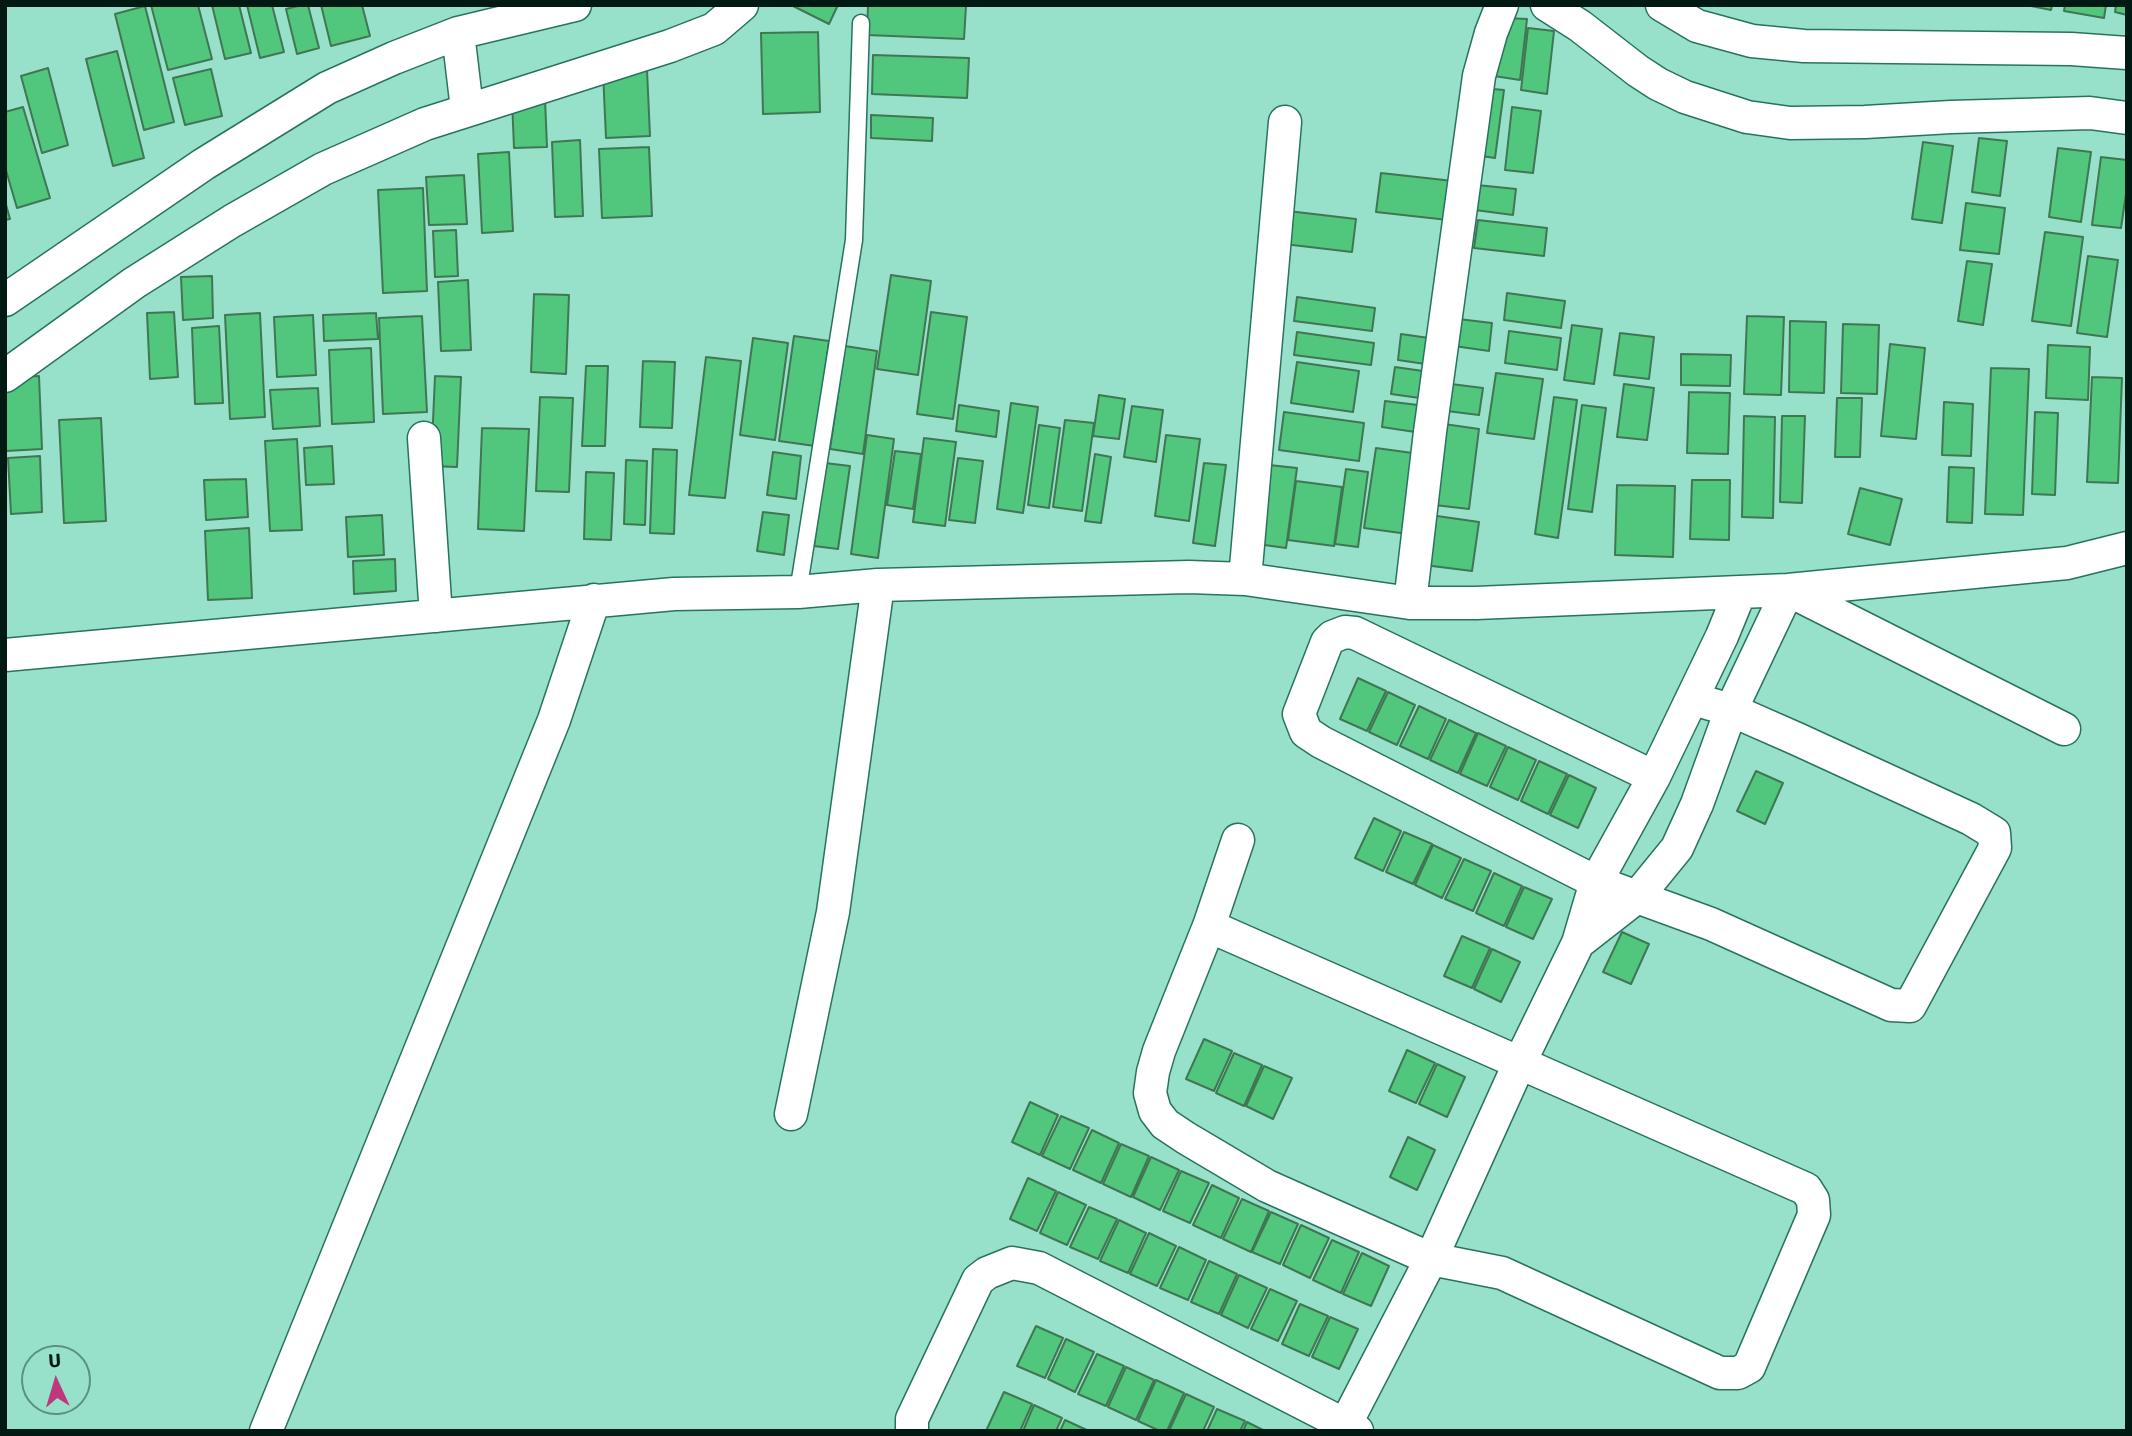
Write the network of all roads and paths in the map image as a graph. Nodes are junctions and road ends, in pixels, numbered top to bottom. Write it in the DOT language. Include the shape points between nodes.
graph roads {
  1 [pos="576,5"];
  2 [pos="742,5"];
  3 [pos="1502,5"];
  4 [pos="1547,5"];
  5 [pos="1668,7"];
  6 [pos="861,23"];
  7 [pos="460,42"];
  8 [pos="2127,53"];
  9 [pos="467,104"];
  10 [pos="2127,118"];
  11 [pos="1285,122"];
  12 [pos="5,300"];
  13 [pos="5,376"];
  14 [pos="424,438"];
  15 [pos="2127,548"];
  16 [pos="1245,579"];
  17 [pos="878,585"];
  18 [pos="1788,590"];
  19 [pos="798,592"];
  20 [pos="1740,592"];
  21 [pos="594,600"];
  22 [pos="1410,603"];
  23 [pos="436,615"];
  24 [pos="5,655"];
  25 [pos="1693,699"];
  26 [pos="1731,710"];
  27 [pos="2064,729"];
  28 [pos="1654,777"];
  29 [pos="1238,840"];
  30 [pos="1596,882"];
  31 [pos="1637,897"];
  32 [pos="1209,926"];
  33 [pos="1578,943"];
  34 [pos="1519,1064"];
  35 [pos="791,1114"];
  36 [pos="1431,1259"];
  37 [pos="1348,1429"];
  38 [pos="266,1431"];
  39 [pos="912,1431"];
  1 -- 7 [label="street"];
  2 -- 9 [label="street" via="714,29 670,46"];
  3 -- 22 [label="street" via="1479,76"];
  4 -- 10 [label="street" via="1658,84 1747,117 1790,123 2090,113"];
  5 -- 8 [label="street" via="1697,26 1752,41 1791,45"];
  6 -- 19 [label="lane" via="854,240"];
  7 -- 9 [label="street"];
  7 -- 12 [label="street" via="394,58 327,88 204,164"];
  9 -- 13 [label="street" via="324,169 232,221"];
  11 -- 16 [label="street"];
  14 -- 23 [label="street"];
  15 -- 18 [label="street" via="2067,563"];
  16 -- 17 [label="street"];
  16 -- 22 [label="street"];
  17 -- 19 [label="street"];
  17 -- 35 [label="street" via="833,912"];
  18 -- 20 [label="street"];
  18 -- 26 [label="street"];
  18 -- 27 [label="street"];
  19 -- 21 [label="street"];
  20 -- 22 [label="street"];
  20 -- 25 [label="street"];
  21 -- 23 [label="street"];
  21 -- 38 [label="street" via="554,720"];
  23 -- 24 [label="street"];
  25 -- 26 [label="street"];
  25 -- 28 [label="street"];
  26 -- 31 [label="street" via="1677,848"];
  26 -- 31 [label="street" via="1971,819 1994,833 1995,848 1910,1006 1891,1005 1711,924"];
  28 -- 30 [label="street"];
  28 -- 30 [label="street" via="1367,637 1345,632 1327,642 1299,714 1306,732"];
  29 -- 32 [label="street"];
  30 -- 31 [label="street"];
  30 -- 33 [label="street"];
  31 -- 33 [label="street"];
  32 -- 34 [label="street"];
  32 -- 36 [label="street" via="1156,1061 1150,1093 1155,1111 1186,1139 1267,1186"];
  33 -- 34 [label="street"];
  34 -- 36 [label="street"];
  34 -- 36 [label="street" via="1806,1189 1814,1215 1749,1367 1738,1373 1720,1373 1502,1273"];
  36 -- 37 [label="street"];
  37 -- 39 [label="street" via="1039,1268 1013,1263 978,1280 912,1419"];
}
